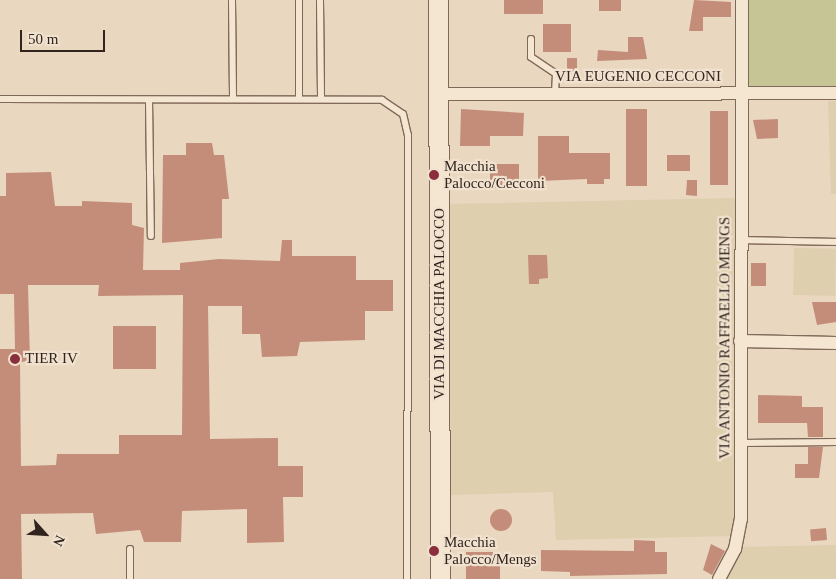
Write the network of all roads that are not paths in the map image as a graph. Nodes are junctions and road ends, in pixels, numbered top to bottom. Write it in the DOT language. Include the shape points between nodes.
graph roads {
  1 [pos="232,0"];
  2 [pos="299,0"];
  3 [pos="320,0"];
  4 [pos="438,0"];
  5 [pos="742,0"];
  6 [pos="531,39"];
  7 [pos="836,92"];
  8 [pos="555,93"];
  9 [pos="744,93"];
  10 [pos="440,94"];
  11 [pos="233,98"];
  12 [pos="299,98"];
  13 [pos="321,98"];
  14 [pos="0,99"];
  15 [pos="149,100"];
  16 [pos="151,236"];
  17 [pos="742,240"];
  18 [pos="836,242"];
  19 [pos="740,341"];
  20 [pos="836,343"];
  21 [pos="836,442"];
  22 [pos="741,443"];
  23 [pos="130,549"];
  24 [pos="130,579"];
  25 [pos="407,579"];
  26 [pos="440,579"];
  27 [pos="719,579"];
  1 -- 11 [label="lane"];
  2 -- 12 [label="lane"];
  3 -- 13 [label="lane"];
  4 -- 10 [label="street, VIA DI MACCHIA PALOCCO"];
  5 -- 9 [label="street, VIA ANTONIO RAFFAELLO MENGS"];
  6 -- 8 [label="lane" via="531,57 556,74"];
  7 -- 9 [label="street, VIA EUGENIO CECCONI"];
  8 -- 9 [label="street, VIA EUGENIO CECCONI"];
  8 -- 10 [label="street, VIA EUGENIO CECCONI"];
  9 -- 17 [label="street, VIA ANTONIO RAFFAELLO MENGS"];
  10 -- 26 [label="street, VIA DI MACCHIA PALOCCO"];
  11 -- 12 [label="lane"];
  11 -- 15 [label="lane"];
  12 -- 13 [label="lane"];
  13 -- 25 [label="lane" via="382,100 396,107 407,123"];
  14 -- 15 [label="lane"];
  15 -- 16 [label="lane"];
  17 -- 18 [label="lane"];
  17 -- 19 [label="street, VIA ANTONIO RAFFAELLO MENGS"];
  19 -- 20 [label="street"];
  19 -- 22 [label="street, VIA ANTONIO RAFFAELLO MENGS"];
  21 -- 22 [label="lane"];
  22 -- 27 [label="street, VIA ANTONIO RAFFAELLO MENGS" via="740,532"];
  23 -- 24 [label="lane"];
}
